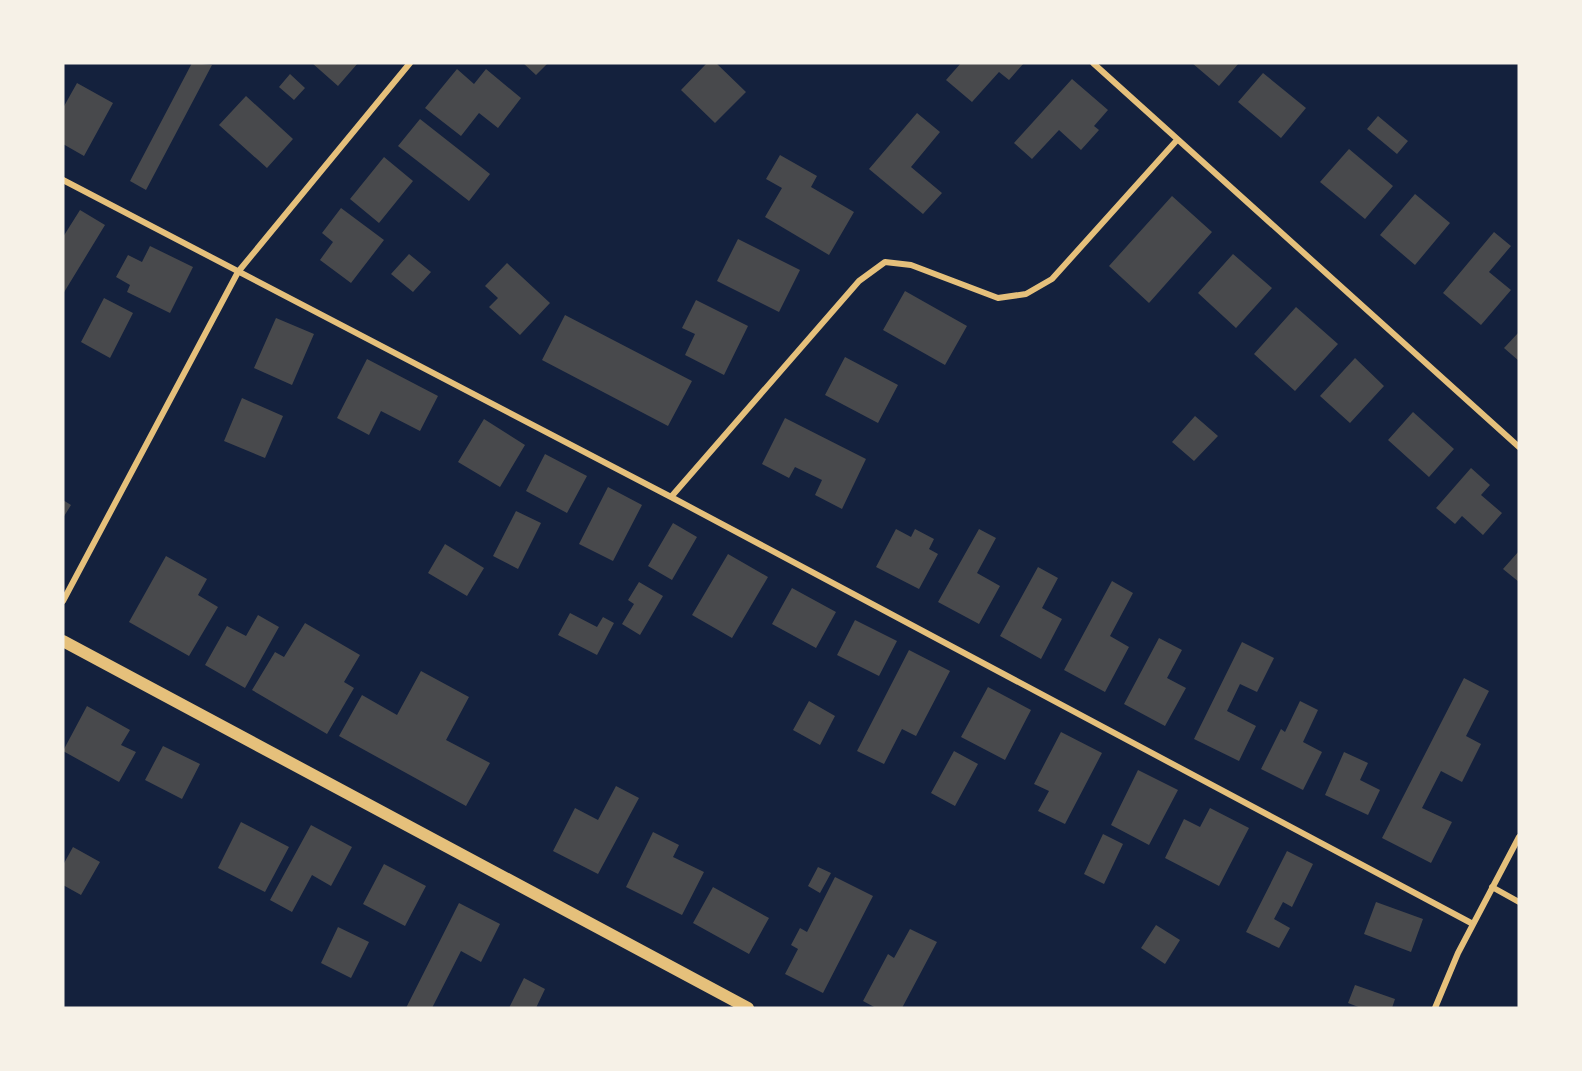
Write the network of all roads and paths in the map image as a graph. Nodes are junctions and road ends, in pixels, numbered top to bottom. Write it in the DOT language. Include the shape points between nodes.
graph roads {
  1 [pos="1093,63"];
  2 [pos="407,64"];
  3 [pos="1177,140"];
  4 [pos="63,180"];
  5 [pos="238,273"];
  6 [pos="1519,447"];
  7 [pos="671,497"];
  8 [pos="63,601"];
  9 [pos="63,641"];
  10 [pos="1519,837"];
  11 [pos="1492,887"];
  12 [pos="1519,903"];
  13 [pos="1473,924"];
  14 [pos="748,1008"];
  15 [pos="1435,1008"];
  1 -- 3 [label="street"];
  2 -- 5 [label="street"];
  3 -- 6 [label="street"];
  3 -- 7 [label="street" via="1052,279 1026,294 998,298 911,265 885,262 859,281"];
  4 -- 5 [label="street"];
  5 -- 7 [label="street"];
  5 -- 8 [label="street"];
  7 -- 13 [label="street"];
  9 -- 14 [label="main road"];
  10 -- 11 [label="street"];
  11 -- 12 [label="street"];
  11 -- 13 [label="street"];
  13 -- 15 [label="street"];
}
